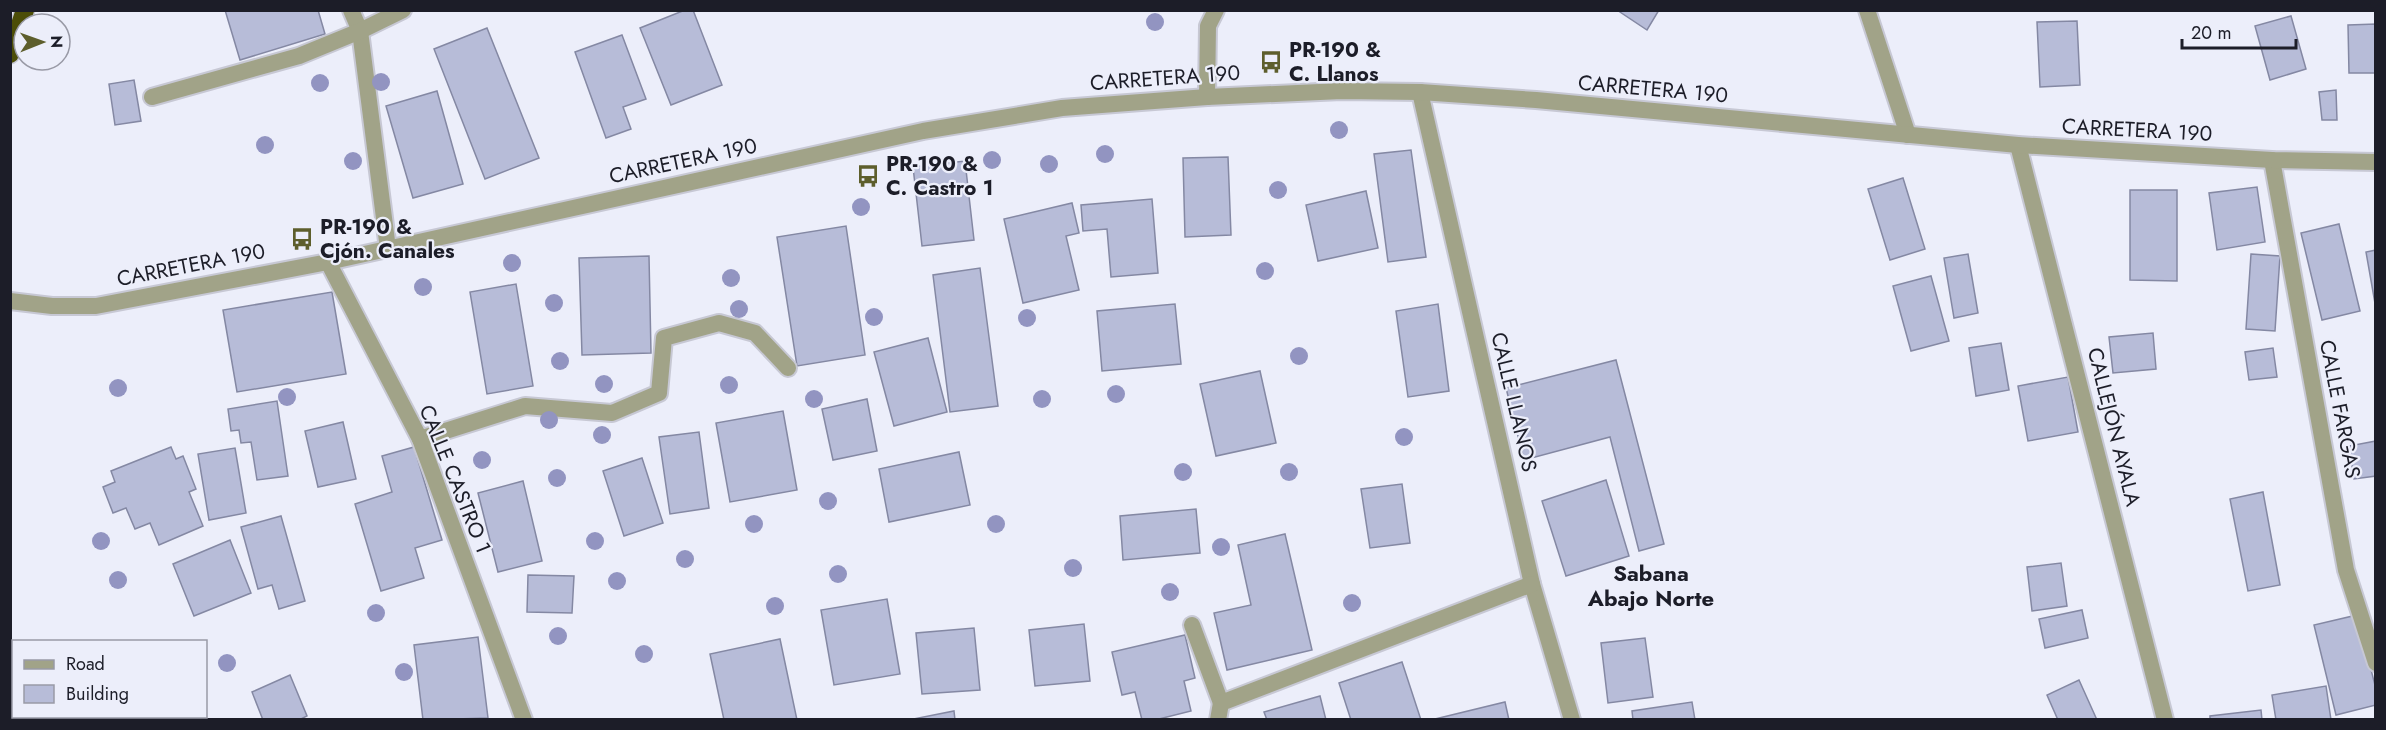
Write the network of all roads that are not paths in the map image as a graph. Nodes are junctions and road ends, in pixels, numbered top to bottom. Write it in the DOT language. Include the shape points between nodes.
graph roads {
  1 [pos="25,10"];
  2 [pos="351,10"];
  3 [pos="403,10"];
  4 [pos="1216,10"];
  5 [pos="1867,10"];
  6 [pos="360,31"];
  7 [pos="10,54"];
  8 [pos="1420,92"];
  9 [pos="152,97"];
  10 [pos="1207,97"];
  11 [pos="1908,135"];
  12 [pos="2018,145"];
  13 [pos="2272,160"];
  14 [pos="2376,162"];
  15 [pos="388,249"];
  16 [pos="328,262"];
  17 [pos="10,301"];
  18 [pos="788,368"];
  19 [pos="420,439"];
  20 [pos="1532,584"];
  21 [pos="1192,625"];
  22 [pos="2376,663"];
  23 [pos="1220,711"];
  24 [pos="524,720"];
  25 [pos="1572,720"];
  26 [pos="2165,720"];
  1 -- 7 [label="highway"];
  2 -- 6 [label="street"];
  3 -- 6 [label="street"];
  4 -- 10 [label="street" via="1208,26"];
  5 -- 11 [label="street"];
  6 -- 9 [label="street" via="299,56"];
  6 -- 15 [label="street"];
  8 -- 10 [label="street, CARRETERA 190"];
  8 -- 11 [label="street, CARRETERA 190"];
  8 -- 20 [label="street, CALLE LLANOS"];
  10 -- 15 [label="street, CARRETERA 190" via="1062,108 923,131"];
  11 -- 12 [label="street, CARRETERA 190"];
  12 -- 13 [label="street, CARRETERA 190"];
  12 -- 26 [label="street, CALLEJÓN AYALA"];
  13 -- 14 [label="street, CARRETERA 190"];
  13 -- 22 [label="street, CALLE FARGAS" via="2346,570"];
  15 -- 16 [label="street, CARRETERA 190"];
  16 -- 17 [label="street, CARRETERA 190" via="96,306"];
  16 -- 19 [label="street, CALLE CASTRO 1"];
  18 -- 19 [label="street" via="755,333 719,323 664,338 659,393 612,413 525,406"];
  19 -- 24 [label="street, CALLE CASTRO 1"];
  20 -- 23 [label="street"];
  20 -- 25 [label="street, CALLE LLANOS"];
  21 -- 23 [label="street"];
}
